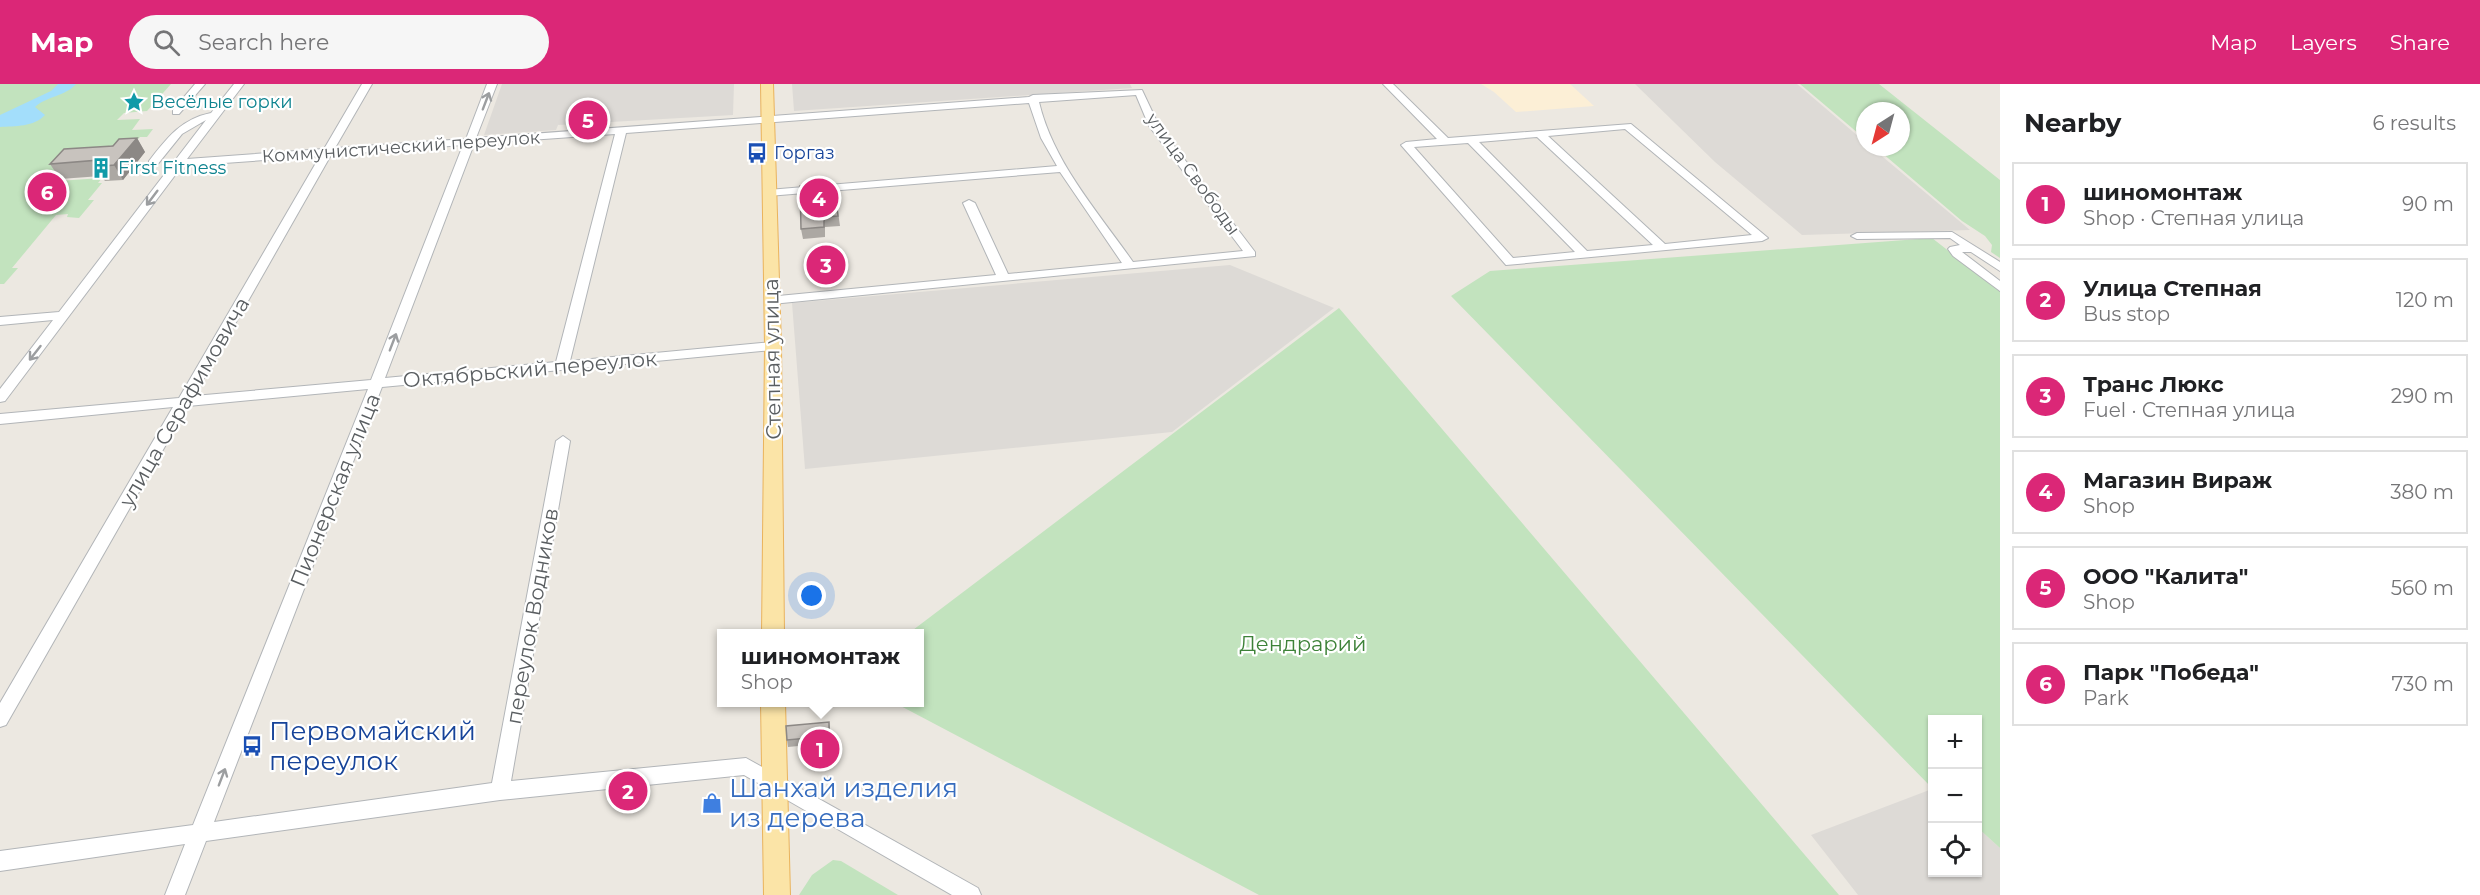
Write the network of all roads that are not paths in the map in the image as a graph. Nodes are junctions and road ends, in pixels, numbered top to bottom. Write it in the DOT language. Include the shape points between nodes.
graph roads {
  1 [pos="200,84"];
  2 [pos="238,84"];
  3 [pos="367,84"];
  4 [pos="492,84"];
  5 [pos="767,84"];
  6 [pos="1388,84"];
  7 [pos="1139,92"];
  8 [pos="1033,98"];
  9 [pos="176,112"];
  10 [pos="214,116"];
  11 [pos="767,119"];
  12 [pos="621,131"];
  13 [pos="1540,134"];
  14 [pos="1470,139"];
  15 [pos="1445,141"];
  16 [pos="470,142"];
  17 [pos="328,152"];
  18 [pos="179,162"];
  19 [pos="153,164"];
  20 [pos="1064,169"];
  21 [pos="768,193"];
  22 [pos="969,203"];
  23 [pos="1857,236"];
  24 [pos="1663,248"];
  25 [pos="1973,248"];
  26 [pos="1584,255"];
  27 [pos="1129,264"];
  28 [pos="2000,267"];
  29 [pos="1003,277"];
  30 [pos="2000,287"];
  31 [pos="772,300"];
  32 [pos="64,315"];
  33 [pos="0,321"];
  34 [pos="773,346"];
  35 [pos="562,366"];
  36 [pos="377,382"];
  37 [pos="0,398"];
  38 [pos="184,402"];
  39 [pos="0,418"];
  40 [pos="563,441"];
  41 [pos="773,629"];
  42 [pos="773,707"];
  43 [pos="0,718"];
  44 [pos="774,781"];
  45 [pos="500,790"];
  46 [pos="200,832"];
  47 [pos="0,861"];
  48 [pos="175,895"];
  49 [pos="777,895"];
  50 [pos="971,895"];
  1 -- 9 [label="street"];
  2 -- 10 [label="street"];
  3 -- 17 [label="street, улица Серафимовича"];
  16 -- 4 [label="street, Пионерская улица, one-way"];
  5 -- 11 [label="main road, Степная улица"];
  6 -- 15 [label="street"];
  7 -- 8 [label="street, Коммунистический переулок"];
  7 -- 27 [label="street, улица Свободы" via="1154,126 1251,254"];
  8 -- 11 [label="street, Коммунистический переулок"];
  8 -- 20 [label="street" via="1035,114"];
  10 -- 18 [label="street"];
  10 -- 19 [label="street" via="198,118 183,127"];
  11 -- 12 [label="street, Коммунистический переулок"];
  11 -- 21 [label="main road, Степная улица"];
  12 -- 16 [label="street, Коммунистический переулок"];
  12 -- 35 [label="street"];
  13 -- 14 [label="street"];
  13 -- 24 [label="street"];
  13 -- 24 [label="street" via="1627,126 1762,238"];
  14 -- 15 [label="street"];
  14 -- 26 [label="street"];
  15 -- 26 [label="street" via="1406,145 1510,262"];
  16 -- 17 [label="street, Коммунистический переулок"];
  36 -- 16 [label="street, Пионерская улица, one-way"];
  17 -- 18 [label="street, Коммунистический переулок"];
  17 -- 38 [label="street, улица Серафимовича"];
  18 -- 32 [label="street, one-way"];
  20 -- 21 [label="street"];
  20 -- 27 [label="street"];
  21 -- 31 [label="main road, Степная улица"];
  22 -- 29 [label="street"];
  23 -- 25 [label="street" via="1952,235"];
  24 -- 26 [label="street"];
  25 -- 28 [label="street"];
  25 -- 30 [label="street" via="1954,249"];
  27 -- 29 [label="street"];
  29 -- 31 [label="street"];
  31 -- 34 [label="main road, Степная улица"];
  32 -- 33 [label="street"];
  32 -- 37 [label="street, one-way"];
  34 -- 35 [label="street, Октябрьский переулок"];
  34 -- 41 [label="main road, Степная улица"];
  35 -- 36 [label="street, Октябрьский переулок"];
  36 -- 38 [label="street, Октябрьский переулок"];
  46 -- 36 [label="street, Пионерская улица, one-way"];
  38 -- 39 [label="street, Октябрьский переулок"];
  38 -- 43 [label="street, улица Серафимовича"];
  40 -- 45 [label="street, переулок Водников"];
  42 -- 44 [label="main road"];
  44 -- 45 [label="street" via="746,766"];
  44 -- 49 [label="main road"];
  44 -- 50 [label="street"];
  45 -- 46 [label="street"];
  46 -- 47 [label="street"];
  46 -- 48 [label="street, Пионерская улица"];
}
